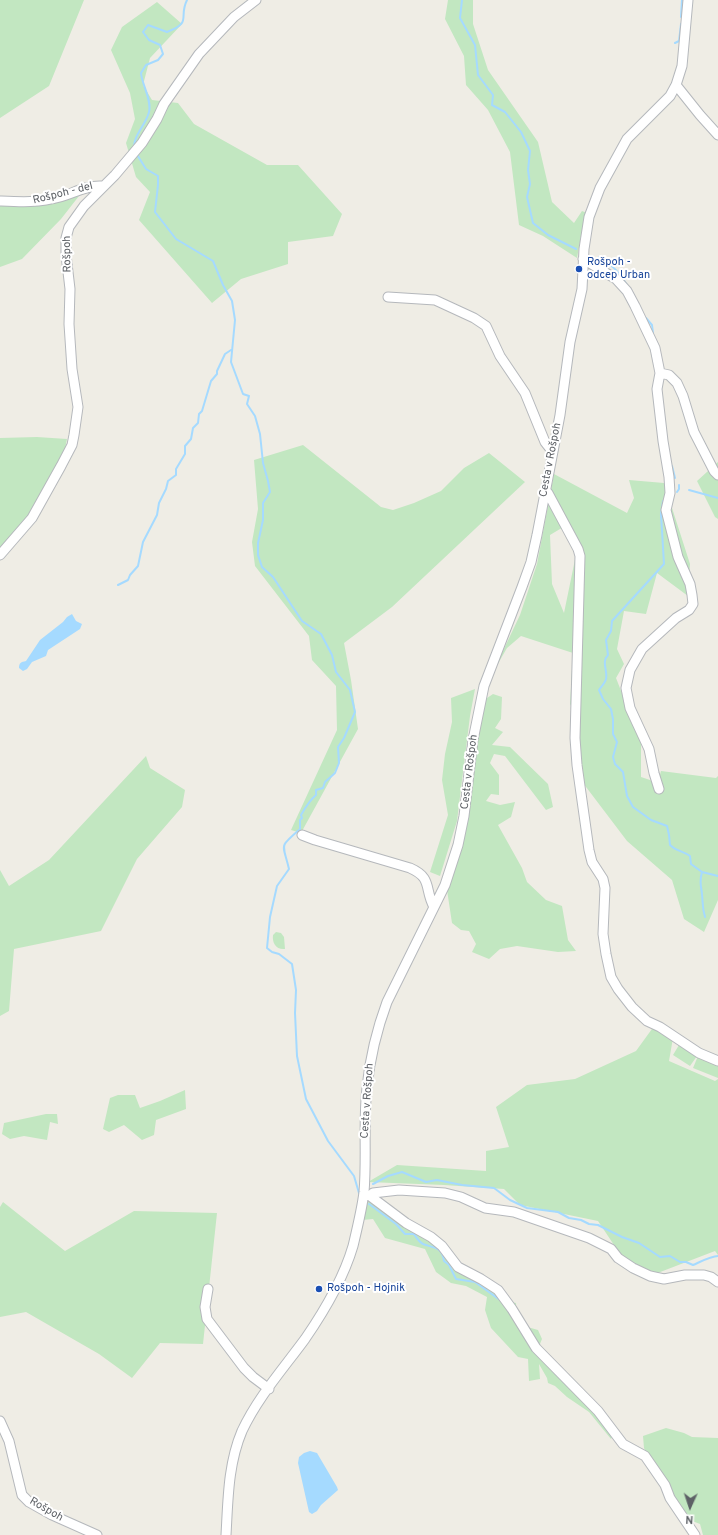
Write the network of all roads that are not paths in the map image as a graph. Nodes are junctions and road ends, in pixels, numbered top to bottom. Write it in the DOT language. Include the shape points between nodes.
graph roads {
  1 [pos="256,0"];
  2 [pos="688,0"];
  3 [pos="676,85"];
  4 [pos="718,135"];
  5 [pos="102,186"];
  6 [pos="0,201"];
  7 [pos="583,259"];
  8 [pos="388,297"];
  9 [pos="660,373"];
  10 [pos="552,451"];
  11 [pos="718,475"];
  12 [pos="545,492"];
  13 [pos="0,555"];
  14 [pos="659,789"];
  15 [pos="302,835"];
  16 [pos="434,907"];
  17 [pos="718,1061"];
  18 [pos="367,1195"];
  19 [pos="718,1282"];
  20 [pos="208,1289"];
  21 [pos="269,1389"];
  22 [pos="0,1421"];
  23 [pos="97,1535"];
  24 [pos="226,1535"];
  25 [pos="695,1535"];
  1 -- 5 [label="street, Rošpoh" via="234,17 199,54 164,104 142,143 115,175"];
  2 -- 3 [label="street, Cesta v Rošpoh" via="682,66"];
  3 -- 4 [label="street"];
  3 -- 7 [label="street, Cesta v Rošpoh" via="670,96 627,139 607,172 589,217"];
  5 -- 6 [label="street, Rošpoh - del" via="89,187 36,202"];
  5 -- 13 [label="street, Rošpoh" via="74,218 66,238 72,369 78,407 72,445 32,518"];
  7 -- 9 [label="street" via="616,279 627,291 652,342"];
  7 -- 10 [label="street, Cesta v Rošpoh" via="582,289 570,342"];
  8 -- 10 [label="street" via="435,300 486,326 500,356 525,393 545,442"];
  9 -- 11 [label="street" via="669,375 677,383 694,432"];
  9 -- 14 [label="street" via="657,389 670,493 666,510 678,557 690,584 693,604 642,649 630,670 626,688 630,708 650,754"];
  10 -- 12 [label="street, Cesta v Rošpoh"];
  12 -- 16 [label="street, Cesta v Rošpoh" via="530,562 484,686 473,740 458,844 445,885"];
  12 -- 17 [label="street" via="548,493 580,556 575,738 589,850 605,888 604,934 611,977 625,999 647,1021 699,1053"];
  15 -- 16 [label="street" via="420,872 428,884 430,900"];
  16 -- 18 [label="street, Cesta v Rošpoh" via="387,1002 372,1055 367,1087"];
  18 -- 19 [label="street" via="399,1190 445,1193 485,1208 514,1212 589,1238 611,1249 618,1258 650,1276 664,1278 704,1275"];
  18 -- 21 [label="street, Cesta v Rošpoh" via="353,1245 334,1292"];
  18 -- 25 [label="street" via="406,1223 431,1237 442,1246 458,1267 498,1290 536,1348 598,1411 623,1444 645,1456"];
  20 -- 21 [label="street" via="205,1307 207,1319 244,1368"];
  21 -- 24 [label="street, Cesta v Rošpoh" via="242,1432 234,1456 229,1481"];
  22 -- 23 [label="street, Rošpoh" via="9,1442 22,1495 52,1515"];
}
